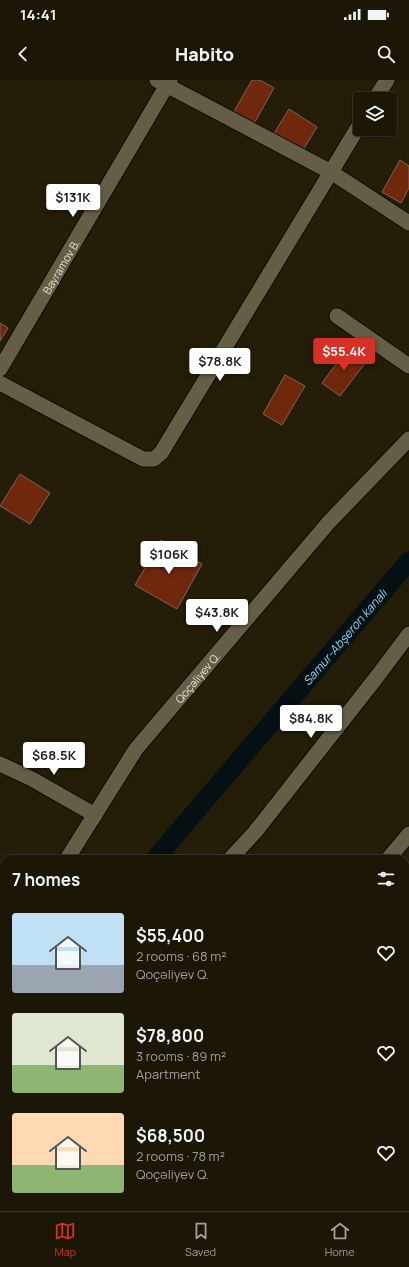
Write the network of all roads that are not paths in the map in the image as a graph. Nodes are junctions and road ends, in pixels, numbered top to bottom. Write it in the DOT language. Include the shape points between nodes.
graph roads {
  1 [pos="387,80"];
  2 [pos="165,82"];
  3 [pos="379,92"];
  4 [pos="353,136"];
  5 [pos="331,172"];
  6 [pos="409,223"];
  7 [pos="337,316"];
  8 [pos="409,366"];
  9 [pos="0,369"];
  10 [pos="0,383"];
  11 [pos="409,439"];
  12 [pos="409,634"];
  13 [pos="0,764"];
  14 [pos="95,815"];
  15 [pos="409,834"];
  16 [pos="70,855"];
  17 [pos="234,855"];
  18 [pos="391,855"];
  1 -- 3 [label="street"];
  2 -- 5 [label="street"];
  2 -- 9 [label="street, Bayramov B."];
  4 -- 5 [label="street"];
  5 -- 6 [label="street"];
  5 -- 10 [label="street" via="161,453 154,459 144,459"];
  7 -- 8 [label="street"];
  11 -- 14 [label="street, Qoçəliyev Q." via="329,522 136,748"];
  12 -- 17 [label="street" via="255,832"];
  13 -- 14 [label="street"];
  14 -- 16 [label="street, Qoçəliyev Q."];
  15 -- 18 [label="street"];
}
